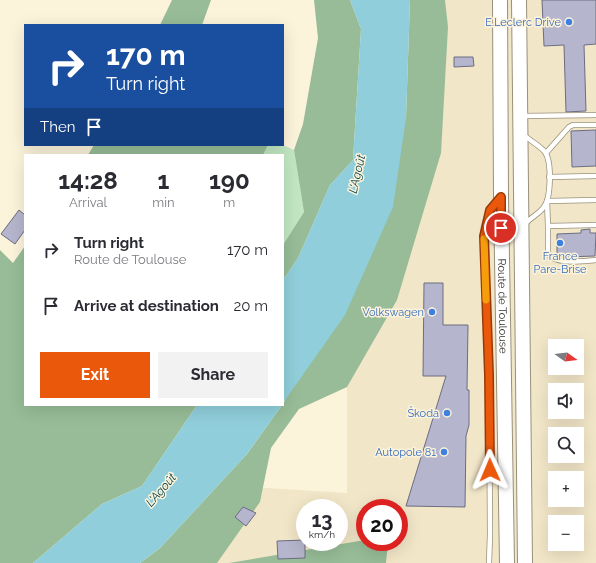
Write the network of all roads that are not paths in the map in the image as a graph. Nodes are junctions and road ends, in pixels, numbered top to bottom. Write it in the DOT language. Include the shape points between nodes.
graph roads {
  1 [pos="500,0"];
  2 [pos="519,0"];
  3 [pos="596,115"];
  4 [pos="520,116"];
  5 [pos="596,125"];
  6 [pos="521,132"];
  7 [pos="546,153"];
  8 [pos="596,176"];
  9 [pos="549,177"];
  10 [pos="501,197"];
  11 [pos="596,200"];
  12 [pos="548,201"];
  13 [pos="596,224"];
  14 [pos="548,226"];
  15 [pos="522,228"];
  16 [pos="596,260"];
  17 [pos="489,563"];
  18 [pos="507,563"];
  19 [pos="524,563"];
  1 -- 10 [label="main road, Route de Toulouse"];
  2 -- 4 [label="main road, Route de Toulouse"];
  3 -- 4 [label="lane"];
  4 -- 6 [label="main road, Route de Toulouse"];
  5 -- 7 [label="lane" via="568,127"];
  6 -- 7 [label="lane"];
  6 -- 15 [label="main road, Route de Toulouse"];
  7 -- 9 [label="lane"];
  8 -- 9 [label="lane"];
  9 -- 12 [label="lane"];
  10 -- 17 [label="lane" via="490,210 484,236 489,375"];
  10 -- 18 [label="main road, Route de Toulouse"];
  11 -- 12 [label="lane"];
  12 -- 14 [label="lane"];
  12 -- 15 [label="lane"];
  13 -- 14 [label="lane"];
  14 -- 16 [label="lane" via="548,254 552,258 560,261"];
  15 -- 19 [label="main road, Route de Toulouse"];
}
